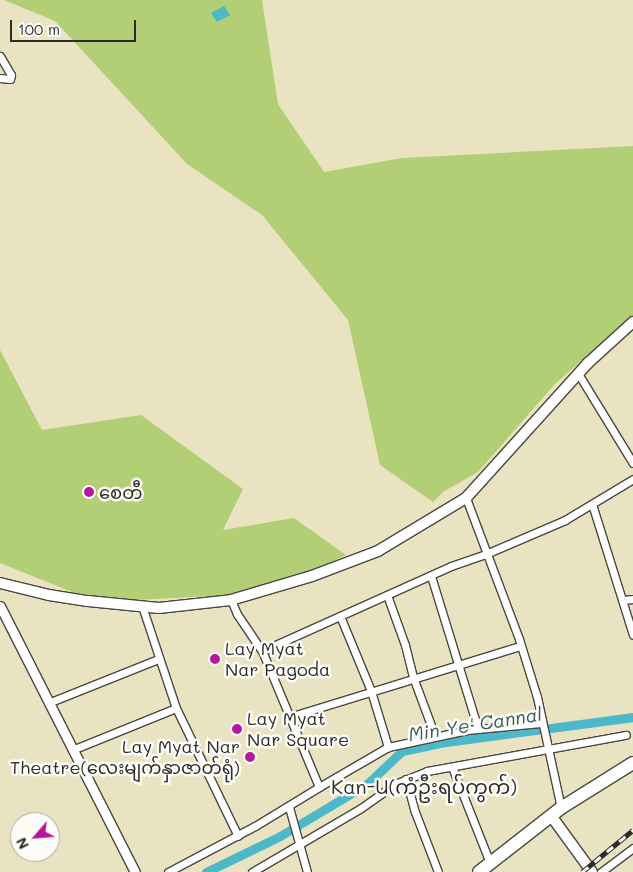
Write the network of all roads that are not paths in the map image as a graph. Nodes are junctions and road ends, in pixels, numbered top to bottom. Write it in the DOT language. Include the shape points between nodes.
graph roads {
  1 [pos="0,56"];
  2 [pos="0,78"];
  3 [pos="633,322"];
  4 [pos="579,374"];
  5 [pos="633,463"];
  6 [pos="633,479"];
  7 [pos="466,498"];
  8 [pos="592,504"];
  9 [pos="488,553"];
  10 [pos="431,576"];
  11 [pos="0,582"];
  12 [pos="387,595"];
  13 [pos="633,598"];
  14 [pos="231,600"];
  15 [pos="623,600"];
  16 [pos="0,606"];
  17 [pos="142,606"];
  18 [pos="340,616"];
  19 [pos="633,635"];
  20 [pos="520,646"];
  21 [pos="262,651"];
  22 [pos="158,659"];
  23 [pos="458,664"];
  24 [pos="413,677"];
  25 [pos="372,691"];
  26 [pos="48,703"];
  27 [pos="176,708"];
  28 [pos="289,717"];
  29 [pos="542,725"];
  30 [pos="478,729"];
  31 [pos="435,736"];
  32 [pos="626,736"];
  33 [pos="388,747"];
  34 [pos="72,750"];
  35 [pos="547,750"];
  36 [pos="633,763"];
  37 [pos="452,767"];
  38 [pos="406,779"];
  39 [pos="319,788"];
  40 [pos="289,807"];
  41 [pos="556,812"];
  42 [pos="238,836"];
  43 [pos="301,845"];
  44 [pos="633,848"];
  45 [pos="490,864"];
  46 [pos="135,872"];
  47 [pos="168,872"];
  48 [pos="252,872"];
  49 [pos="307,872"];
  50 [pos="438,872"];
  51 [pos="479,872"];
  52 [pos="592,872"];
  53 [pos="601,872"];
  1 -- 2 [label="street" via="11,76 10,80"];
  3 -- 4 [label="main road"];
  4 -- 5 [label="street"];
  4 -- 7 [label="main road"];
  6 -- 8 [label="street"];
  7 -- 9 [label="street"];
  7 -- 14 [label="main road" via="378,550 312,576"];
  8 -- 9 [label="street" via="565,520"];
  8 -- 15 [label="street"];
  9 -- 10 [label="street"];
  9 -- 20 [label="street"];
  10 -- 12 [label="street"];
  10 -- 23 [label="street"];
  11 -- 17 [label="main road" via="49,595"];
  12 -- 18 [label="street"];
  12 -- 24 [label="street"];
  13 -- 15 [label="street"];
  14 -- 17 [label="main road" via="158,608"];
  14 -- 21 [label="street"];
  15 -- 19 [label="street"];
  16 -- 26 [label="street"];
  17 -- 22 [label="street"];
  18 -- 21 [label="street"];
  18 -- 25 [label="street"];
  20 -- 23 [label="street"];
  20 -- 29 [label="street" via="537,697"];
  21 -- 28 [label="street"];
  22 -- 26 [label="street"];
  22 -- 27 [label="street"];
  23 -- 24 [label="street"];
  23 -- 30 [label="street"];
  24 -- 25 [label="street"];
  24 -- 31 [label="street"];
  25 -- 28 [label="street"];
  25 -- 33 [label="street"];
  26 -- 34 [label="street"];
  27 -- 34 [label="street"];
  27 -- 42 [label="street"];
  28 -- 39 [label="street"];
  29 -- 30 [label="street"];
  29 -- 35 [label="street"];
  30 -- 31 [label="street"];
  31 -- 33 [label="street"];
  32 -- 35 [label="street"];
  33 -- 39 [label="street"];
  34 -- 46 [label="street"];
  35 -- 37 [label="street"];
  35 -- 41 [label="street"];
  36 -- 41 [label="highway"];
  37 -- 38 [label="street"];
  37 -- 45 [label="street"];
  38 -- 43 [label="street"];
  38 -- 50 [label="street" via="414,812"];
  39 -- 40 [label="street"];
  40 -- 42 [label="street"];
  40 -- 43 [label="street"];
  41 -- 45 [label="highway"];
  41 -- 52 [label="main road"];
  42 -- 47 [label="street"];
  43 -- 48 [label="street"];
  43 -- 49 [label="street"];
  44 -- 53 [label="street"];
  45 -- 51 [label="highway"];
}
